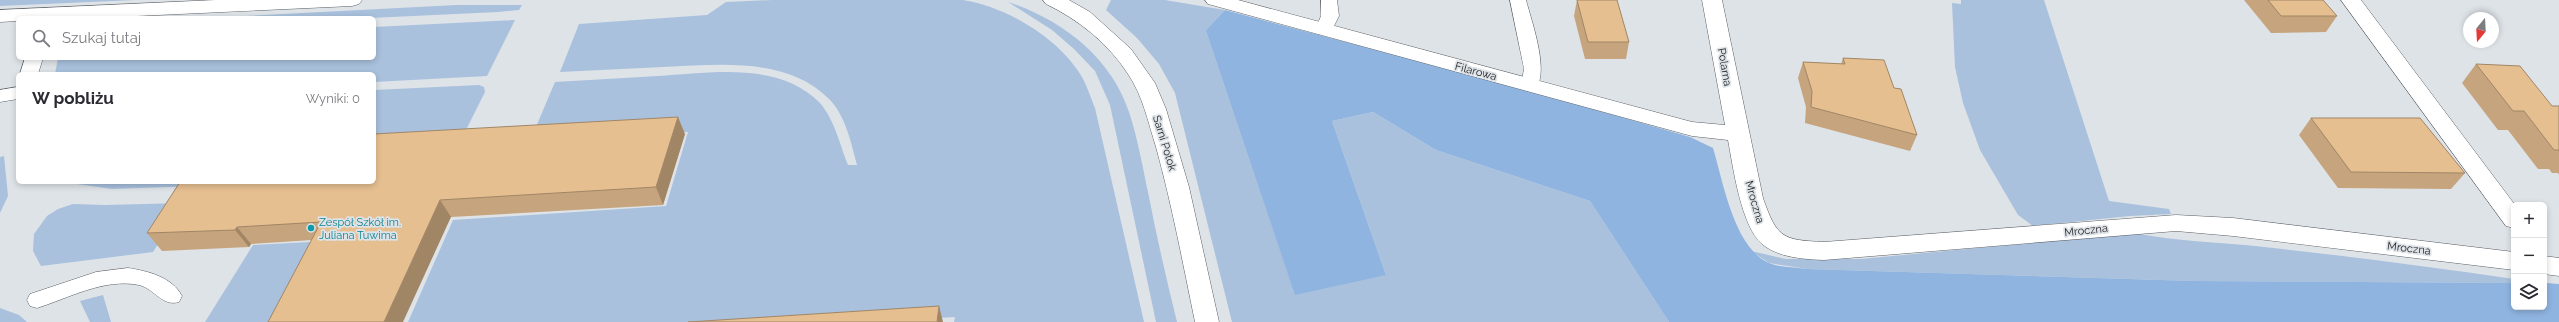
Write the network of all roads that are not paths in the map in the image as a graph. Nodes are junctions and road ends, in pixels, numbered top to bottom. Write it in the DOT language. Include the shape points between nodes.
graph roads {
  1 [pos="352,0"];
  2 [pos="1215,0"];
  3 [pos="1329,0"];
  4 [pos="1518,0"];
  5 [pos="1712,0"];
  6 [pos="2351,0"];
  7 [pos="1058,1"];
  8 [pos="0,16"];
  9 [pos="59,16"];
  10 [pos="1324,30"];
  11 [pos="33,60"];
  12 [pos="29,72"];
  13 [pos="1530,85"];
  14 [pos="16,93"];
  15 [pos="0,96"];
  16 [pos="1737,134"];
  17 [pos="2511,216"];
  18 [pos="2511,261"];
  19 [pos="2547,265"];
  20 [pos="2559,266"];
  21 [pos="172,296"];
  22 [pos="37,300"];
  23 [pos="1207,322"];
  1 -- 9 [label="street"];
  2 -- 10 [label="street, Filarowa"];
  3 -- 10 [label="lane" via="1330,16"];
  4 -- 13 [label="lane" via="1533,69"];
  5 -- 16 [label="street, Polarna"];
  6 -- 17 [label="street"];
  7 -- 23 [label="street, Sarni Potok" via="1100,30 1121,51 1137,71 1152,98 1176,177"];
  8 -- 9 [label="street"];
  10 -- 13 [label="street, Filarowa"];
  11 -- 12 [label="lane"];
  13 -- 16 [label="street, Filarowa" via="1692,129"];
  14 -- 15 [label="lane"];
  16 -- 18 [label="street, Mroczna" via="1759,223 1768,236 1782,245 1797,250 1847,250 2176,223 2234,227"];
  19 -- 20 [label="street"];
  21 -- 22 [label="lane" via="154,282 130,277 78,283"];
}
